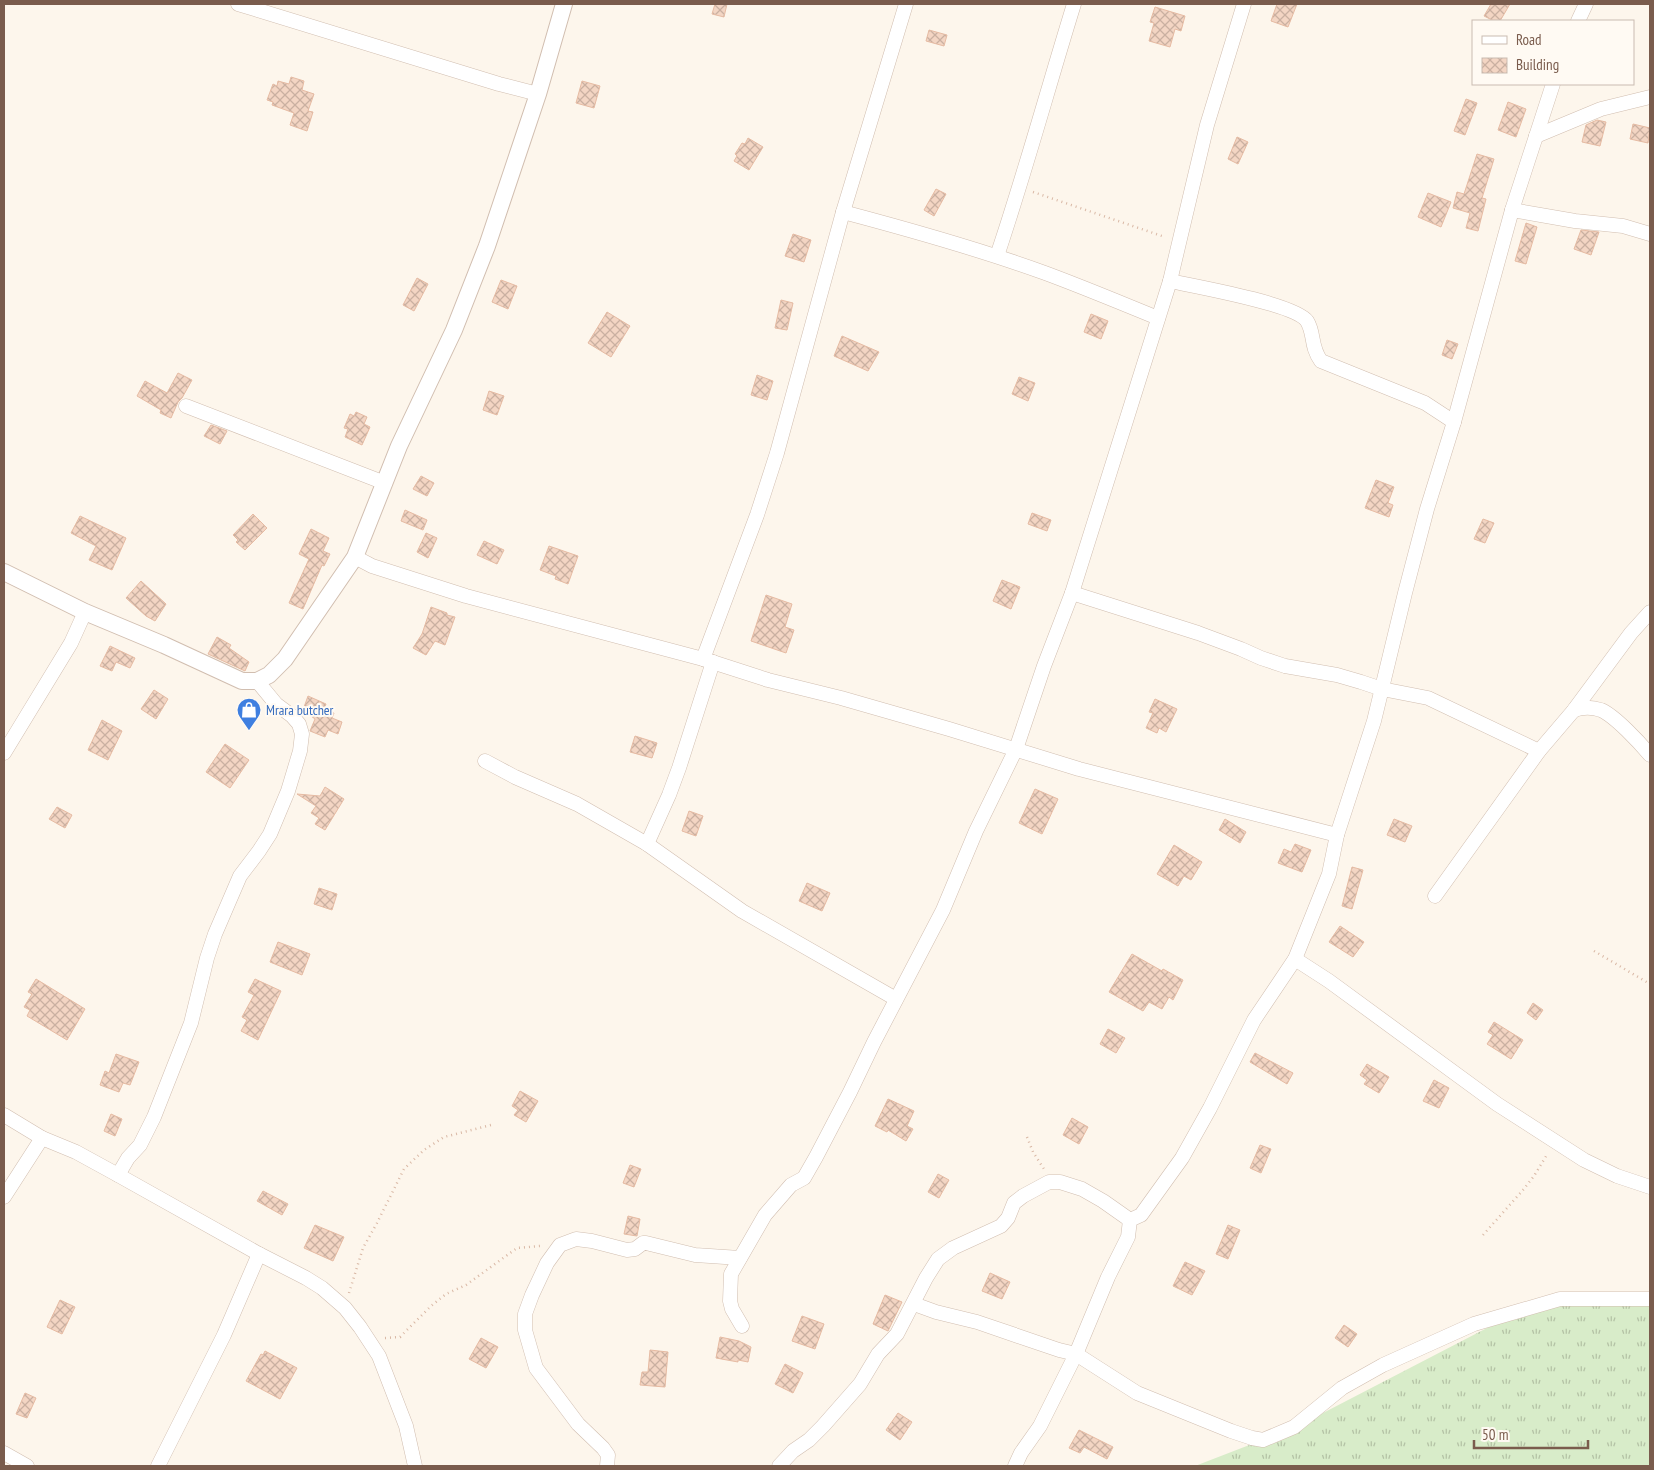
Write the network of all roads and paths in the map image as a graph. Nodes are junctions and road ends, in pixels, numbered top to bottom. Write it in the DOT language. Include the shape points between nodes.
graph roads {
  1 [pos="238,4"];
  2 [pos="564,4"];
  3 [pos="906,4"];
  4 [pos="1074,4"];
  5 [pos="1244,4"];
  6 [pos="1586,4"];
  7 [pos="1578,20"];
  8 [pos="1553,85"];
  9 [pos="538,94"];
  10 [pos="1650,97"];
  11 [pos="1536,136"];
  12 [pos="1020,188"];
  13 [pos="1512,210"];
  14 [pos="843,212"];
  15 [pos="1650,234"];
  16 [pos="1180,242"];
  17 [pos="997,256"];
  18 [pos="1170,281"];
  19 [pos="1158,318"];
  20 [pos="186,406"];
  21 [pos="1454,422"];
  22 [pos="385,483"];
  23 [pos="355,557"];
  24 [pos="4,572"];
  25 [pos="1072,593"];
  26 [pos="85,612"];
  27 [pos="1650,612"];
  28 [pos="708,660"];
  29 [pos="257,681"];
  30 [pos="1382,689"];
  31 [pos="1574,710"];
  32 [pos="1016,749"];
  33 [pos="1539,751"];
  34 [pos="4,753"];
  35 [pos="1650,755"];
  36 [pos="485,761"];
  37 [pos="1337,835"];
  38 [pos="647,844"];
  39 [pos="1434,896"];
  40 [pos="1594,950"];
  41 [pos="1295,959"];
  42 [pos="1650,984"];
  43 [pos="896,999"];
  44 [pos="4,1116"];
  45 [pos="491,1125"];
  46 [pos="1027,1137"];
  47 [pos="42,1138"];
  48 [pos="1555,1141"];
  49 [pos="118,1175"];
  50 [pos="1055,1182"];
  51 [pos="1650,1187"];
  52 [pos="4,1197"];
  53 [pos="1130,1220"];
  54 [pos="1484,1235"];
  55 [pos="560,1245"];
  56 [pos="259,1254"];
  57 [pos="740,1258"];
  58 [pos="1650,1299"];
  59 [pos="914,1304"];
  60 [pos="345,1308"];
  61 [pos="742,1326"];
  62 [pos="368,1339"];
  63 [pos="1076,1354"];
  64 [pos="4,1453"];
  65 [pos="27,1466"];
  66 [pos="158,1466"];
  67 [pos="415,1466"];
  68 [pos="607,1466"];
  69 [pos="779,1466"];
  70 [pos="1015,1466"];
  1 -- 9 [label="street"];
  2 -- 9 [label="street"];
  3 -- 14 [label="street"];
  4 -- 12 [label="street"];
  5 -- 16 [label="street" via="1207,125"];
  6 -- 7 [label="street"];
  8 -- 11 [label="street"];
  9 -- 22 [label="street" via="487,246 454,330"];
  10 -- 11 [label="street" via="1601,109"];
  11 -- 13 [label="street"];
  12 -- 16 [label="path"];
  12 -- 17 [label="street"];
  13 -- 15 [label="street" via="1623,226"];
  13 -- 21 [label="street"];
  14 -- 17 [label="street"];
  14 -- 28 [label="street" via="758,515"];
  16 -- 18 [label="street"];
  17 -- 19 [label="street"];
  18 -- 19 [label="street"];
  18 -- 21 [label="street" via="1273,305 1300,316 1312,333 1313,346 1321,360 1425,403"];
  19 -- 25 [label="street"];
  20 -- 22 [label="street"];
  21 -- 30 [label="street" via="1424,518"];
  22 -- 23 [label="street"];
  23 -- 28 [label="street" via="372,566 466,596"];
  23 -- 29 [label="street" via="285,659"];
  24 -- 26 [label="street"];
  25 -- 30 [label="street" via="1198,632 1277,664 1337,675"];
  25 -- 32 [label="street"];
  26 -- 29 [label="street" via="242,680"];
  26 -- 34 [label="street" via="71,643"];
  27 -- 31 [label="street"];
  28 -- 32 [label="street" via="768,680 850,700"];
  28 -- 38 [label="street" via="679,768"];
  29 -- 49 [label="street" via="299,724 302,734 300,751 270,834 240,876 215,934 191,1023 154,1117 140,1146"];
  30 -- 33 [label="street" via="1428,698"];
  30 -- 37 [label="street"];
  31 -- 33 [label="street"];
  31 -- 35 [label="street" via="1590,708 1608,714"];
  32 -- 37 [label="street" via="1079,769"];
  32 -- 43 [label="street" via="943,910"];
  33 -- 39 [label="street"];
  36 -- 38 [label="street" via="577,804"];
  37 -- 41 [label="street" via="1329,874"];
  38 -- 43 [label="street" via="742,911"];
  40 -- 42 [label="path"];
  41 -- 48 [label="street" via="1497,1104"];
  41 -- 53 [label="street" via="1254,1020 1182,1158 1141,1215"];
  43 -- 57 [label="street" via="804,1178 791,1185 774,1203"];
  44 -- 47 [label="street"];
  45 -- 60 [label="path" via="444,1137 404,1169 362,1248"];
  46 -- 50 [label="path" via="1040,1163 1059,1183"];
  47 -- 49 [label="street"];
  47 -- 52 [label="street"];
  48 -- 51 [label="street" via="1617,1176"];
  48 -- 54 [label="path" via="1534,1176"];
  49 -- 56 [label="street"];
  50 -- 53 [label="street" via="1082,1189"];
  50 -- 59 [label="street" via="1017,1200 1001,1226 945,1253 929,1272"];
  53 -- 63 [label="street" via="1128,1237"];
  55 -- 57 [label="street" via="576,1239 627,1250 646,1243 695,1255"];
  55 -- 62 [label="path" via="517,1248 466,1285 446,1294 400,1337"];
  55 -- 68 [label="street" via="547,1262 532,1295 525,1314 525,1330 536,1368 578,1424 603,1448 608,1455"];
  56 -- 60 [label="street" via="322,1288"];
  56 -- 66 [label="street" via="224,1335"];
  57 -- 61 [label="street" via="732,1274 730,1290 732,1309"];
  58 -- 63 [label="street" via="1560,1299 1474,1324 1383,1365 1342,1388 1294,1427 1262,1440 1230,1431 1137,1393"];
  59 -- 63 [label="street"];
  59 -- 69 [label="street" via="897,1334 878,1354 860,1384 823,1426"];
  60 -- 62 [label="street"];
  62 -- 67 [label="street" via="379,1356 406,1426"];
  63 -- 70 [label="street" via="1040,1426"];
  64 -- 65 [label="street"];
}
